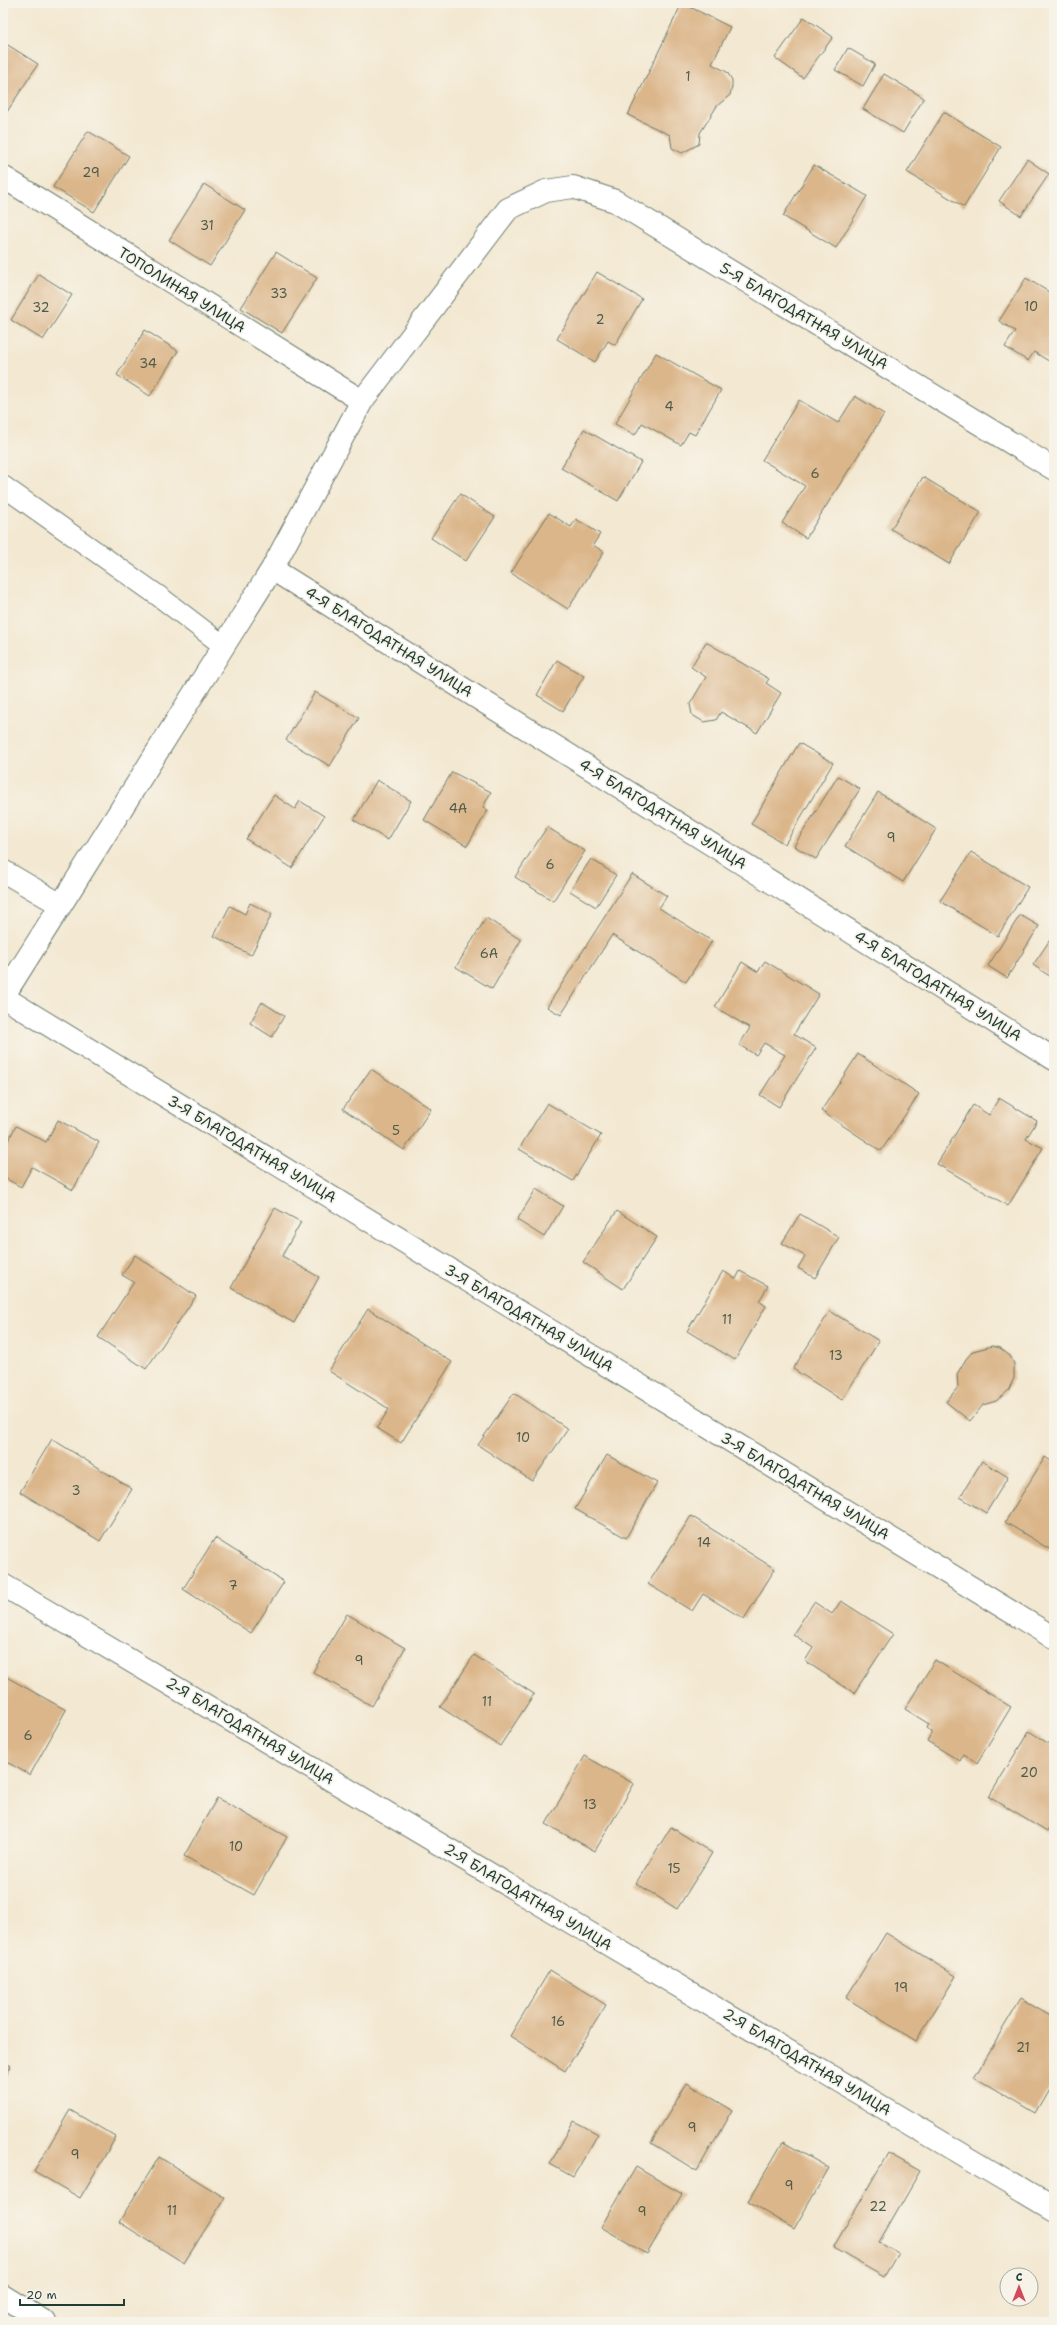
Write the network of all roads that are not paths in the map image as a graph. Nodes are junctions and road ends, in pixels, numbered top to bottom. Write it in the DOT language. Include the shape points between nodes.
graph roads {
  1 [pos="3,176"];
  2 [pos="362,401"];
  3 [pos="1054,469"];
  4 [pos="3,486"];
  5 [pos="272,569"];
  6 [pos="224,646"];
  7 [pos="3,870"];
  8 [pos="61,905"];
  9 [pos="3,997"];
  10 [pos="1054,1059"];
  11 [pos="3,1585"];
  12 [pos="1054,1638"];
  13 [pos="1054,2209"];
  14 [pos="3,2296"];
  15 [pos="45,2322"];
  1 -- 2 [label="street, ТОПОЛИНАЯ УЛИЦА"];
  2 -- 3 [label="street, 5-Я БЛАГОДАТНАЯ УЛИЦА" via="508,209 546,191 573,187 615,201"];
  2 -- 5 [label="street, 5-Я БЛАГОДАТНАЯ УЛИЦА"];
  4 -- 6 [label="lane" via="160,597"];
  5 -- 6 [label="street, 5-Я БЛАГОДАТНАЯ УЛИЦА"];
  5 -- 10 [label="street, 4-Я БЛАГОДАТНАЯ УЛИЦА"];
  6 -- 8 [label="street, 5-Я БЛАГОДАТНАЯ УЛИЦА"];
  7 -- 8 [label="street"];
  8 -- 9 [label="street, 5-Я БЛАГОДАТНАЯ УЛИЦА"];
  9 -- 12 [label="street, 3-Я БЛАГОДАТНАЯ УЛИЦА"];
  11 -- 13 [label="street, 2-Я БЛАГОДАТНАЯ УЛИЦА"];
  14 -- 15 [label="street"];
}
